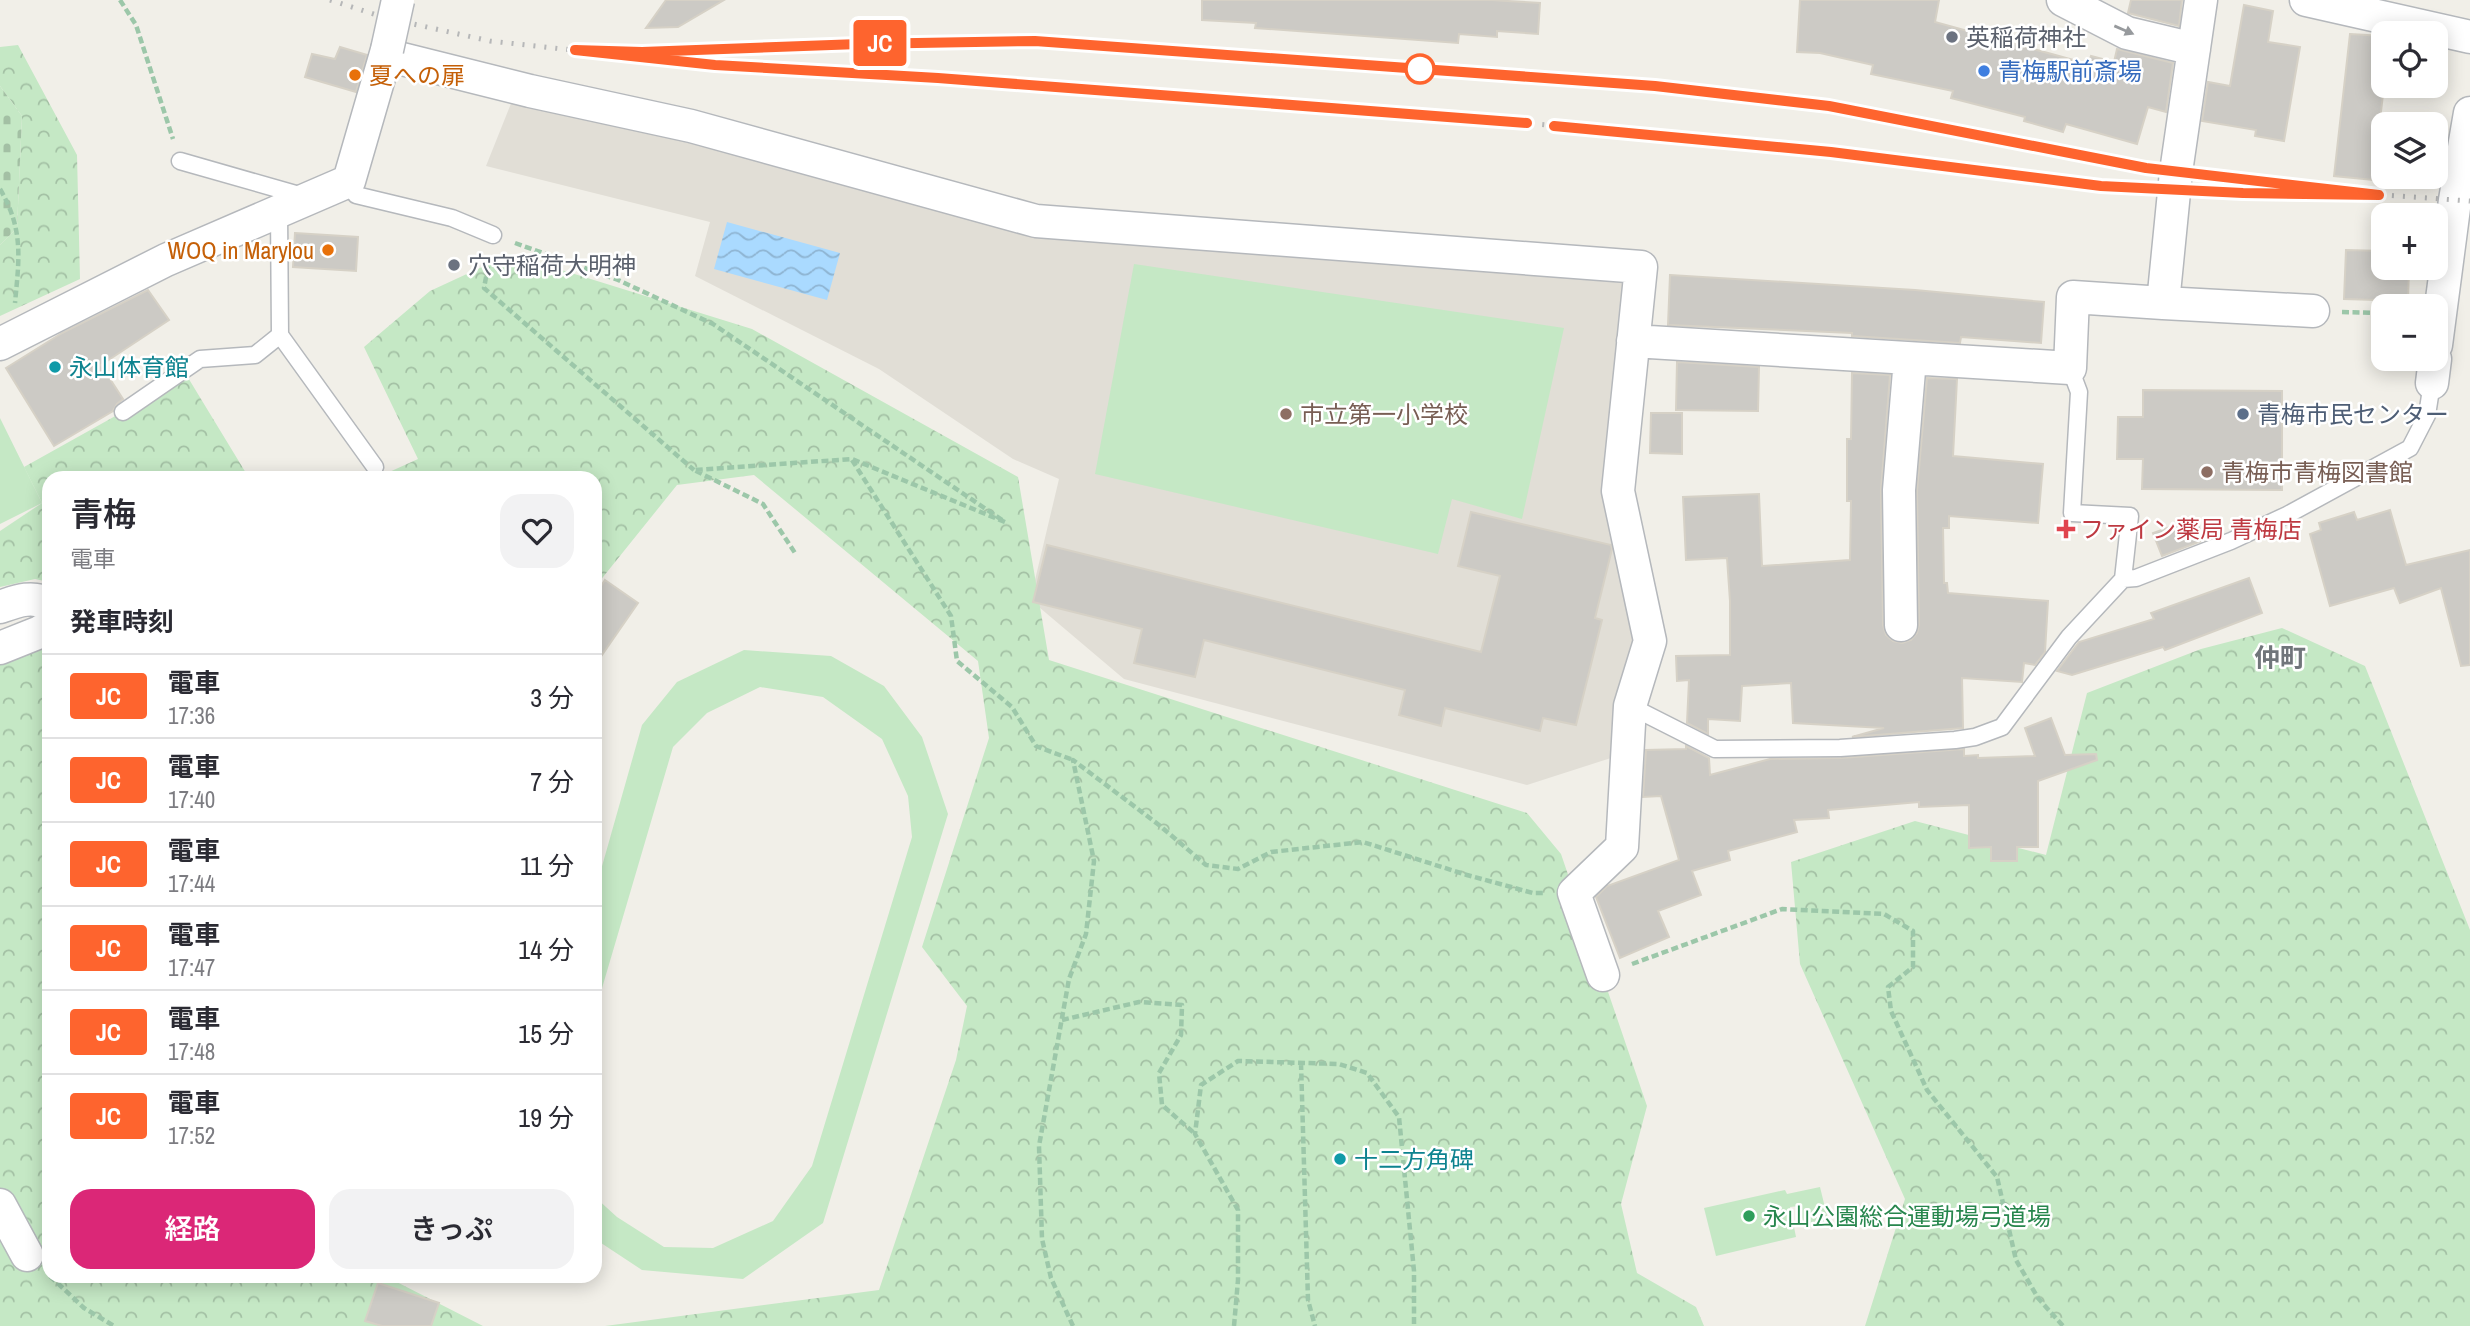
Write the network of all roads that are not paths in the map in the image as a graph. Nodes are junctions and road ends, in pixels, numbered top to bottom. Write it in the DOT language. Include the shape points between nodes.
graph roads {
  1 [pos="398,0"];
  2 [pos="2063,0"];
  3 [pos="2201,0"];
  4 [pos="2306,0"];
  5 [pos="2470,37"];
  6 [pos="2194,49"];
  7 [pos="386,53"];
  8 [pos="2470,113"];
  9 [pos="180,161"];
  10 [pos="349,181"];
  11 [pos="309,198"];
  12 [pos="279,211"];
  13 [pos="493,235"];
  14 [pos="2443,294"];
  15 [pos="2163,303"];
  16 [pos="2313,311"];
  17 [pos="280,335"];
  18 [pos="13,337"];
  19 [pos="1633,341"];
  20 [pos="1910,359"];
  21 [pos="2070,368"];
  22 [pos="2433,371"];
  23 [pos="124,412"];
  24 [pos="375,467"];
  25 [pos="2123,579"];
  26 [pos="42,600"];
  27 [pos="0,607"];
  28 [pos="1900,625"];
  29 [pos="42,630"];
  30 [pos="0,649"];
  31 [pos="1630,706"];
  32 [pos="1603,975"];
  33 [pos="0,1205"];
  34 [pos="38,1265"];
  1 -- 7 [label="street, bridge"];
  2 -- 6 [label="street, one-way" via="2127,33"];
  3 -- 6 [label="street"];
  4 -- 5 [label="street"];
  6 -- 15 [label="street"];
  7 -- 10 [label="street"];
  7 -- 19 [label="street" via="691,126 1036,221 1641,267"];
  8 -- 14 [label="street"];
  9 -- 11 [label="lane"];
  10 -- 11 [label="street"];
  10 -- 13 [label="lane" via="356,195 452,218"];
  11 -- 12 [label="street"];
  12 -- 17 [label="lane"];
  12 -- 18 [label="street" via="166,260"];
  15 -- 16 [label="street"];
  15 -- 21 [label="street" via="2073,298"];
  17 -- 23 [label="lane" via="254,355 200,359"];
  17 -- 24 [label="lane"];
  19 -- 20 [label="street"];
  19 -- 31 [label="street" via="1618,491 1650,641"];
  20 -- 21 [label="street"];
  20 -- 28 [label="street" via="1899,489"];
  21 -- 25 [label="lane" via="2078,392 2072,513 2130,516"];
  22 -- 25 [label="lane" via="2427,415 2410,448 2231,541"];
  25 -- 31 [label="lane" via="2069,637 2002,727 1975,737 1840,748 1715,749"];
  26 -- 27 [label="street" via="29,598"];
  29 -- 30 [label="street"];
  31 -- 32 [label="street" via="1622,847 1574,893"];
  33 -- 34 [label="street"];
}
